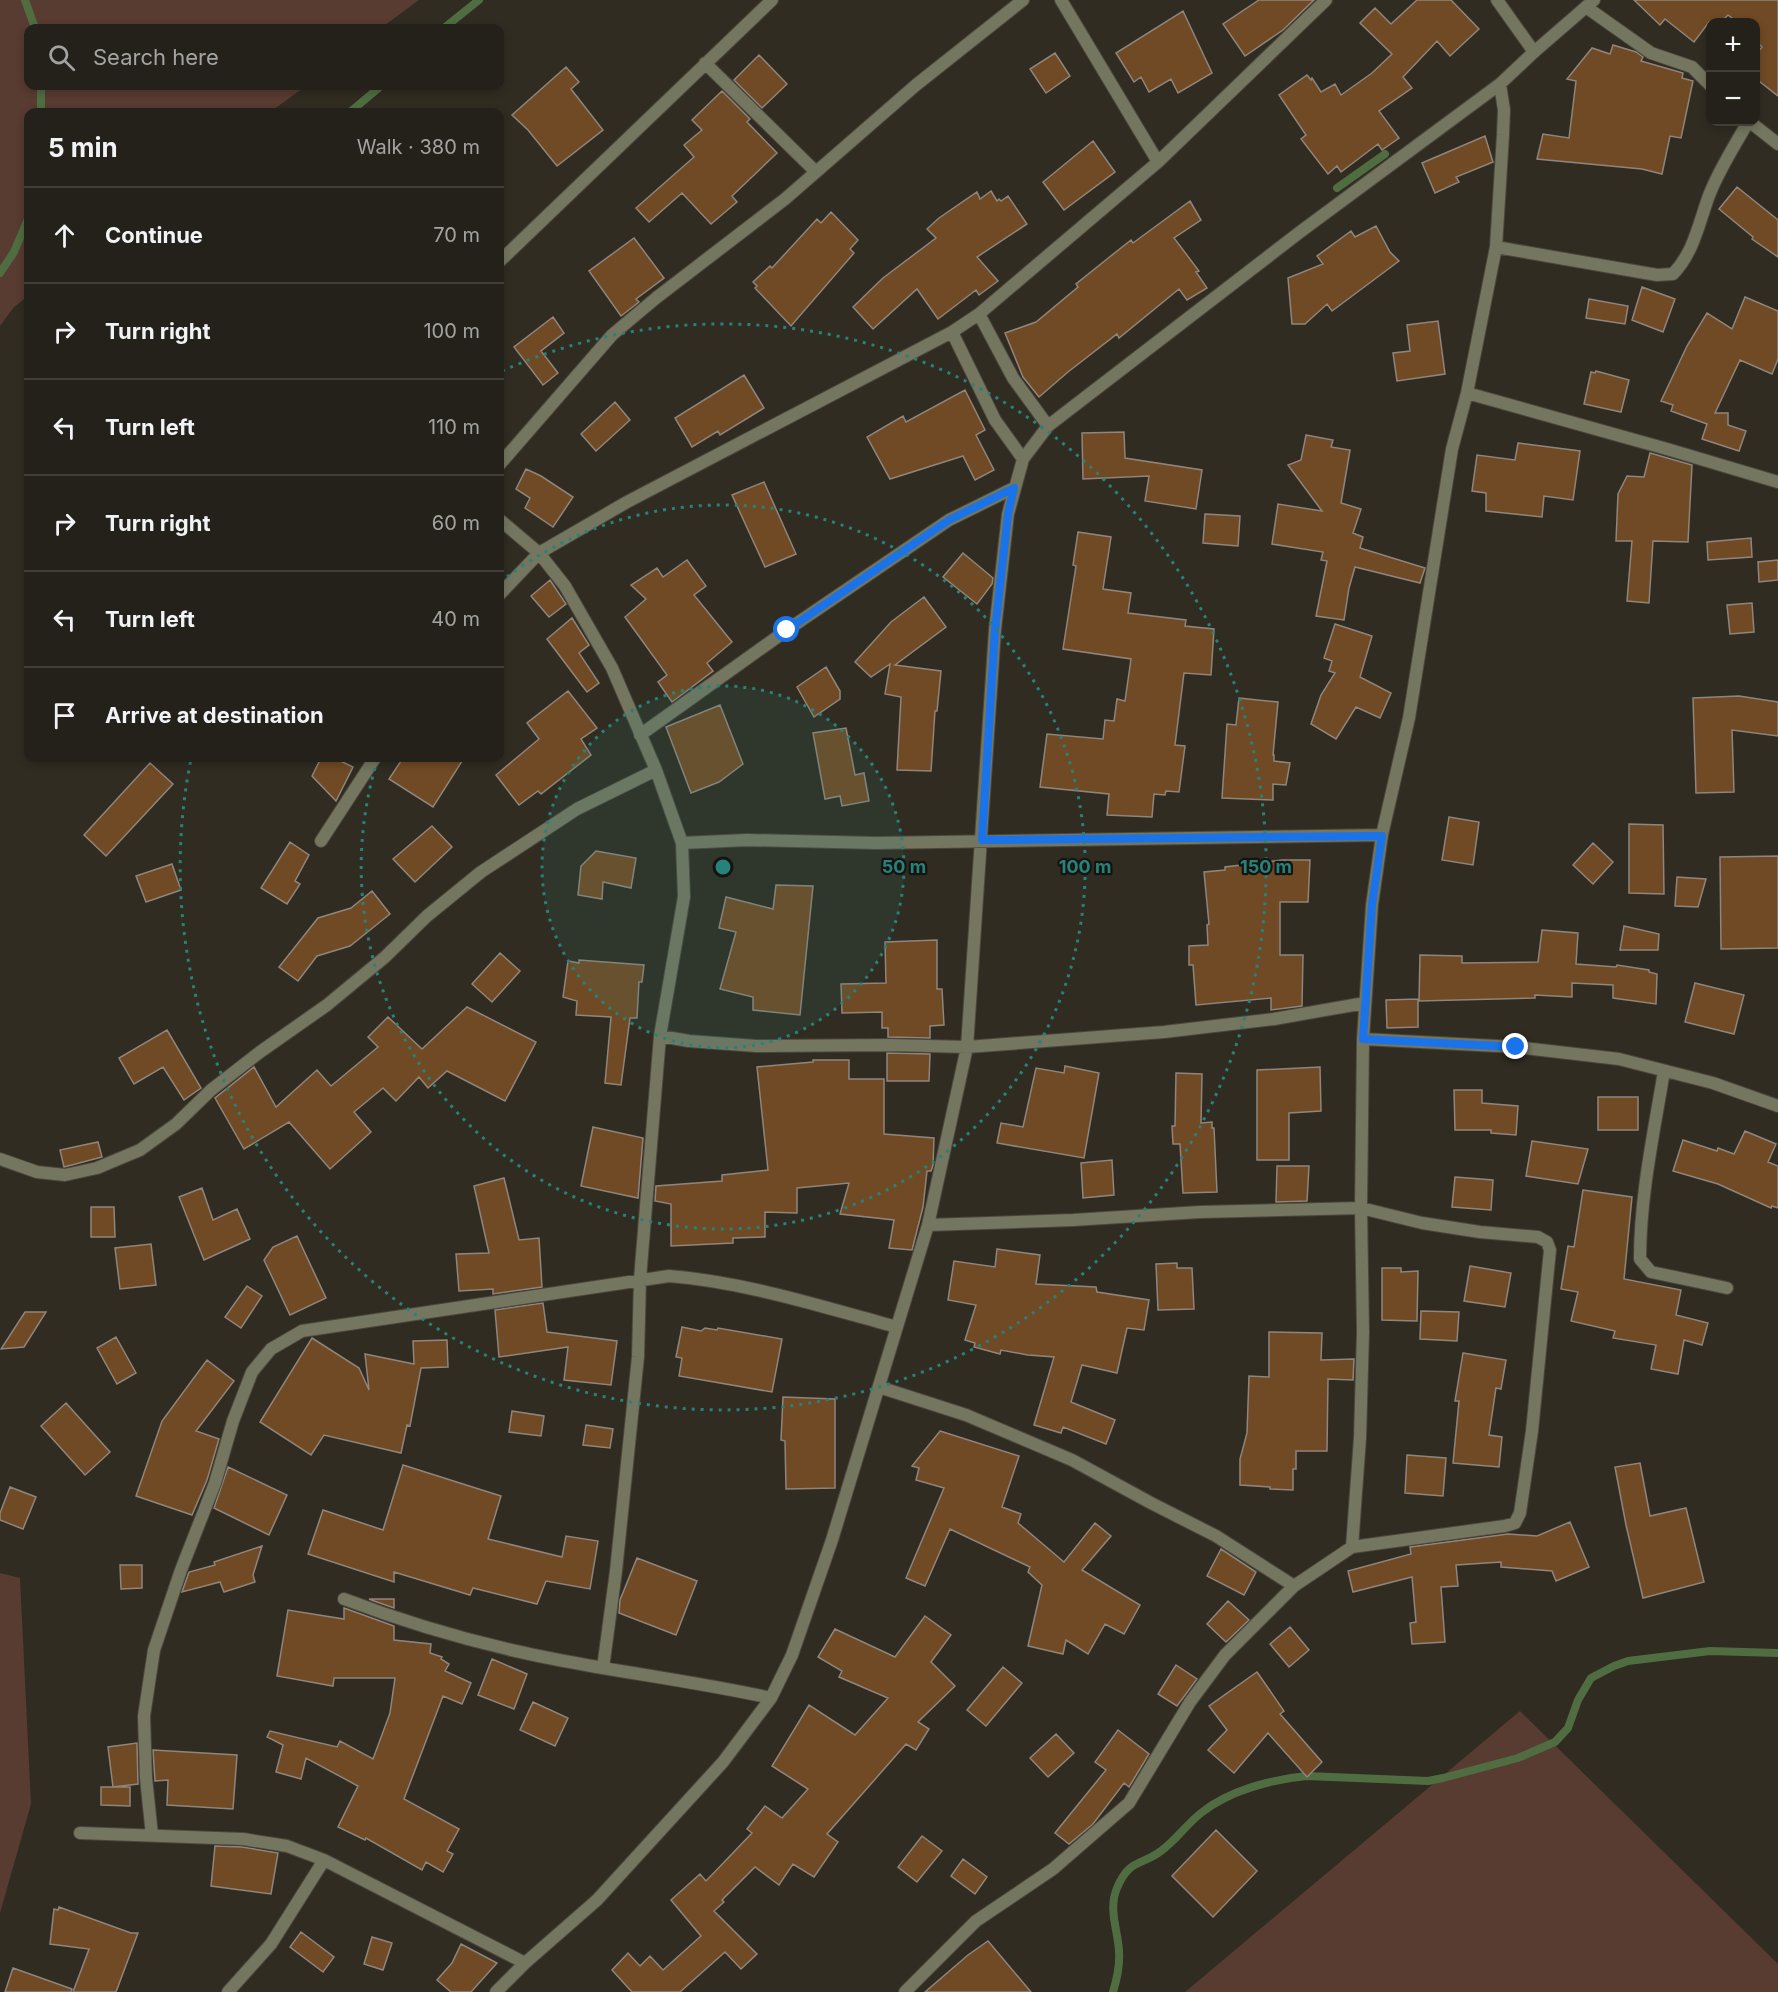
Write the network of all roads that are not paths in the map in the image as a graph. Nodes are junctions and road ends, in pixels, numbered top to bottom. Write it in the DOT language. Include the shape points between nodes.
graph roads {
  1 [pos="772,0"];
  2 [pos="1023,0"];
  3 [pos="1061,0"];
  4 [pos="1326,0"];
  5 [pos="1497,0"];
  6 [pos="1590,3"];
  7 [pos="1534,52"];
  8 [pos="705,63"];
  9 [pos="1706,81"];
  10 [pos="1500,84"];
  11 [pos="1747,126"];
  12 [pos="1754,126"];
  13 [pos="1778,144"];
  14 [pos="1158,162"];
  15 [pos="816,172"];
  16 [pos="1496,247"];
  17 [pos="504,257"];
  18 [pos="979,314"];
  19 [pos="952,332"];
  20 [pos="1467,393"];
  21 [pos="1048,426"];
  22 [pos="504,459"];
  23 [pos="1023,459"];
  24 [pos="1778,482"];
  25 [pos="1014,488"];
  26 [pos="504,523"];
  27 [pos="539,554"];
  28 [pos="504,590"];
  29 [pos="640,735"];
  30 [pos="372,762"];
  31 [pos="656,770"];
  32 [pos="1382,836"];
  33 [pos="982,840"];
  34 [pos="321,841"];
  35 [pos="682,843"];
  36 [pos="1365,1003"];
  37 [pos="660,1036"];
  38 [pos="1363,1039"];
  39 [pos="967,1047"];
  40 [pos="1664,1071"];
  41 [pos="1778,1106"];
  42 [pos="0,1159"];
  43 [pos="1361,1208"];
  44 [pos="928,1225"];
  45 [pos="640,1279"];
  46 [pos="1726,1288"];
  47 [pos="897,1327"];
  48 [pos="879,1386"];
  49 [pos="1352,1547"];
  50 [pos="1294,1586"];
  51 [pos="344,1599"];
  52 [pos="603,1668"];
  53 [pos="771,1698"];
  54 [pos="80,1833"];
  55 [pos="152,1835"];
  56 [pos="324,1860"];
  57 [pos="525,1963"];
  58 [pos="228,1992"];
  59 [pos="496,1992"];
  60 [pos="905,1992"];
  1 -- 8 [label="street"];
  2 -- 15 [label="street" via="916,85"];
  3 -- 14 [label="street"];
  4 -- 14 [label="street"];
  5 -- 7 [label="street"];
  6 -- 7 [label="street"];
  6 -- 9 [label="street" via="1651,53 1692,68"];
  7 -- 10 [label="street"];
  8 -- 15 [label="street"];
  8 -- 17 [label="street"];
  10 -- 16 [label="street" via="1504,110"];
  10 -- 21 [label="street"];
  11 -- 16 [label="street" via="1711,192 1694,242 1673,274 1657,275"];
  12 -- 13 [label="street"];
  14 -- 18 [label="street"];
  15 -- 22 [label="street" via="612,335"];
  16 -- 20 [label="street"];
  18 -- 19 [label="street"];
  18 -- 21 [label="street" via="1013,378"];
  19 -- 23 [label="street" via="995,420"];
  19 -- 27 [label="street" via="627,502"];
  20 -- 24 [label="street"];
  20 -- 32 [label="street" via="1452,449 1409,718"];
  21 -- 23 [label="street"];
  23 -- 25 [label="street"];
  25 -- 29 [label="street" via="949,520"];
  25 -- 33 [label="street" via="995,630"];
  26 -- 27 [label="street"];
  27 -- 28 [label="street"];
  27 -- 29 [label="street" via="565,586 612,668"];
  29 -- 31 [label="street"];
  30 -- 34 [label="street"];
  31 -- 35 [label="street"];
  31 -- 42 [label="street" via="577,809 482,872 327,1005 260,1052 140,1150 98,1168 65,1175 37,1172"];
  32 -- 33 [label="street"];
  32 -- 36 [label="street"];
  33 -- 35 [label="street"];
  33 -- 39 [label="street"];
  35 -- 37 [label="street" via="684,897"];
  36 -- 38 [label="street"];
  36 -- 39 [label="street" via="1164,1032"];
  37 -- 39 [label="street" via="756,1046"];
  37 -- 45 [label="street"];
  38 -- 40 [label="street" via="1516,1047 1619,1059"];
  38 -- 43 [label="street"];
  39 -- 44 [label="street"];
  40 -- 41 [label="street"];
  40 -- 46 [label="street" via="1648,1170 1640,1259 1651,1272"];
  43 -- 44 [label="street"];
  43 -- 49 [label="street" via="1363,1332"];
  43 -- 49 [label="street" via="1422,1223 1538,1237 1551,1250 1532,1431 1520,1513 1515,1522"];
  44 -- 47 [label="street"];
  45 -- 47 [label="street" via="704,1279"];
  45 -- 52 [label="street" via="638,1357"];
  45 -- 55 [label="street" via="302,1331 271,1349 252,1372 154,1650 144,1716"];
  47 -- 48 [label="street"];
  48 -- 50 [label="street" via="966,1415 1072,1460 1216,1536"];
  48 -- 53 [label="street" via="825,1561 792,1655"];
  49 -- 50 [label="street"];
  50 -- 60 [label="street" via="1225,1655 1190,1702 1129,1803 1053,1869 976,1922"];
  51 -- 52 [label="street" via="482,1643"];
  52 -- 53 [label="street"];
  53 -- 57 [label="street" via="723,1762 597,1900"];
  54 -- 55 [label="street"];
  55 -- 56 [label="street" via="243,1839 287,1846"];
  56 -- 57 [label="street"];
  56 -- 58 [label="street" via="271,1944"];
  57 -- 59 [label="street"];
}
